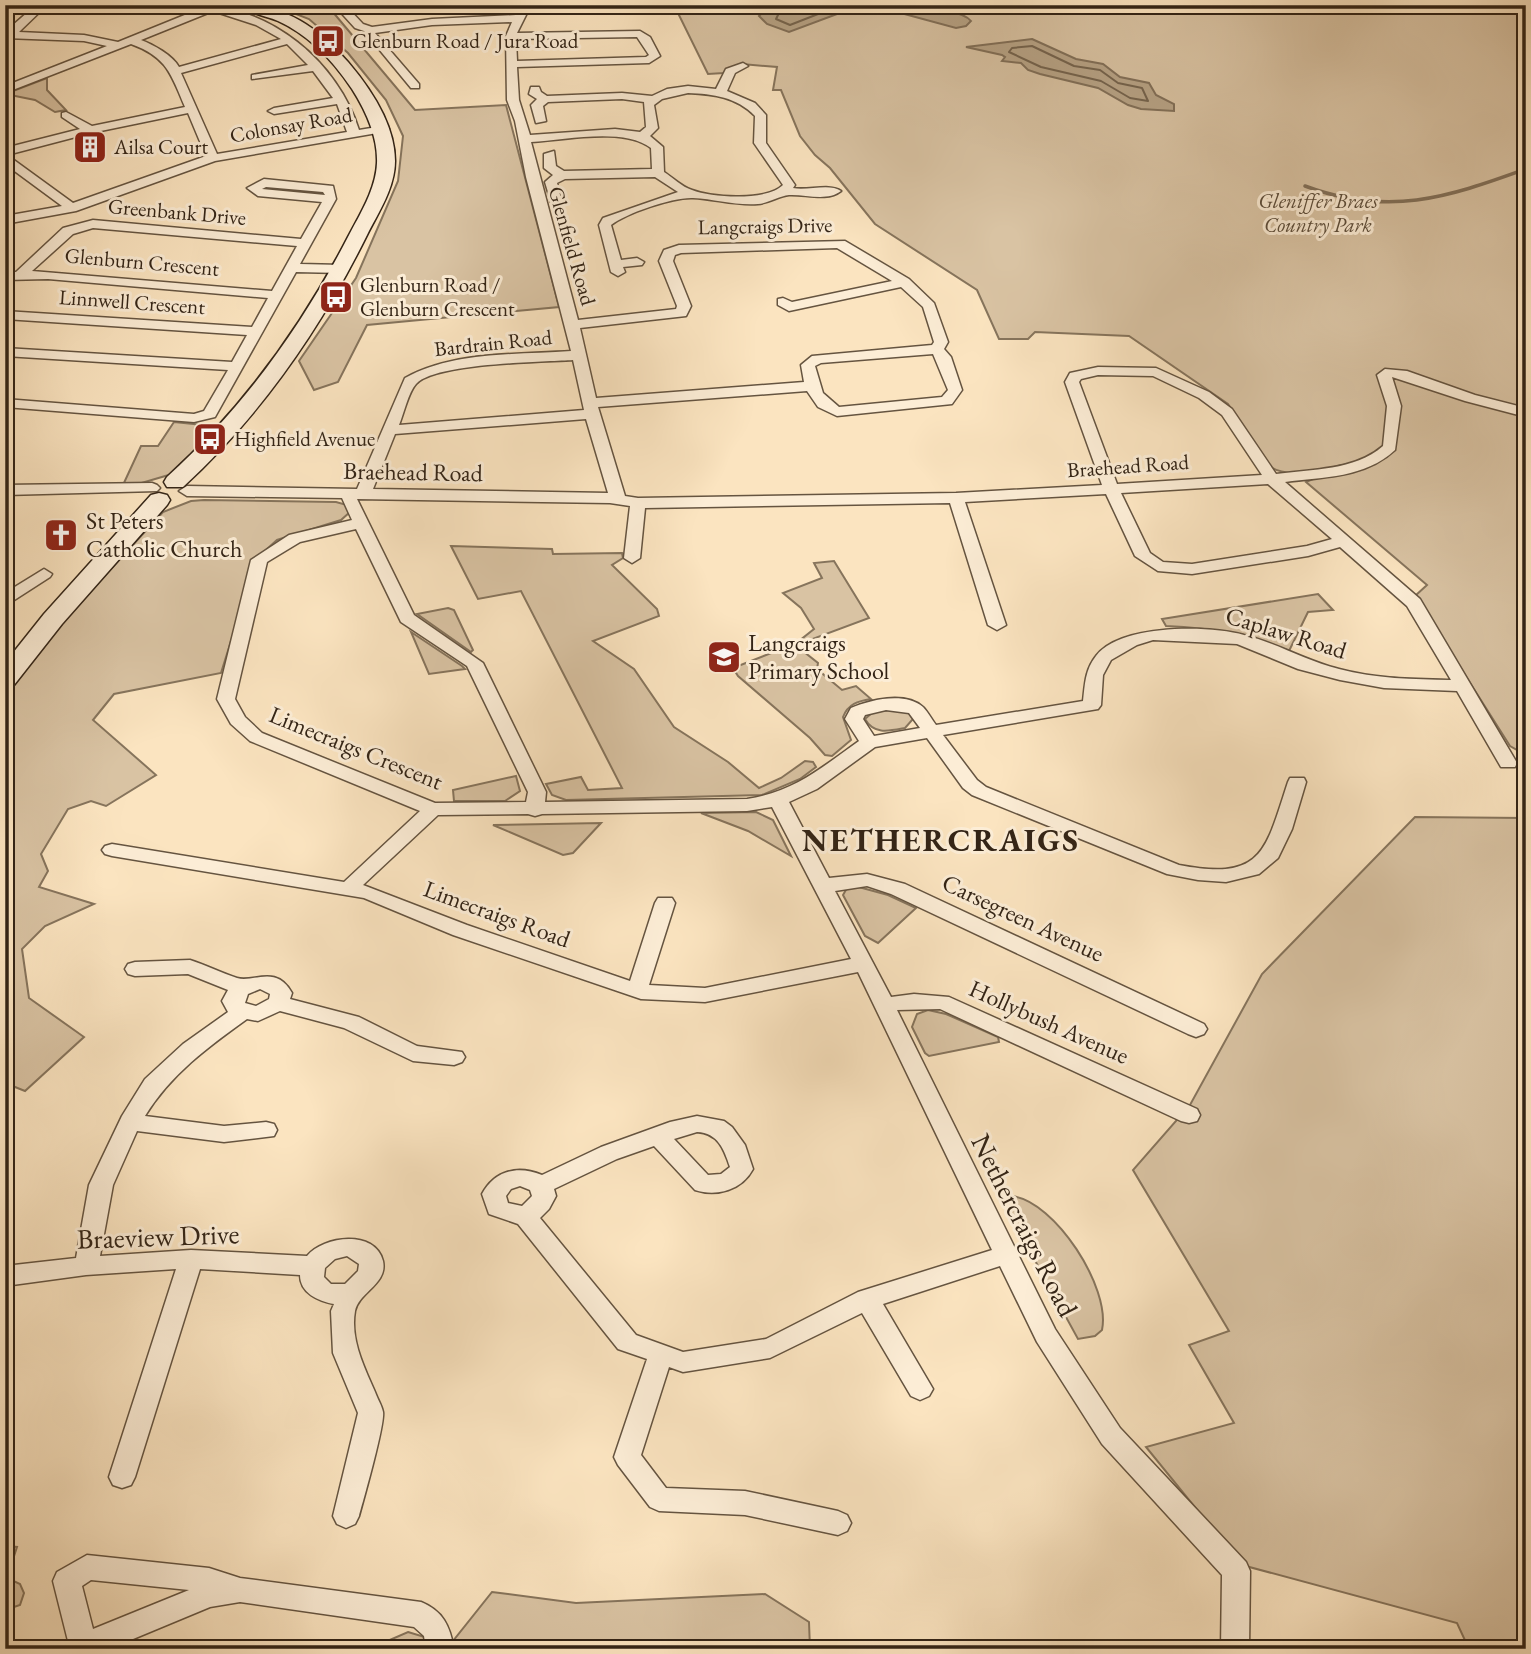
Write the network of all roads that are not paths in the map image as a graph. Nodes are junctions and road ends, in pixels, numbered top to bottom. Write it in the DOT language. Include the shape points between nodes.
graph roads {
  1 [pos="14,5"];
  2 [pos="42,5"];
  3 [pos="247,5"];
  4 [pos="340,5"];
  5 [pos="206,6"];
  6 [pos="634,6"];
  7 [pos="524,11"];
  8 [pos="5,13"];
  9 [pos="635,21"];
  10 [pos="371,30"];
  11 [pos="8,35"];
  12 [pos="511,36"];
  13 [pos="131,40"];
  14 [pos="289,40"];
  15 [pos="119,45"];
  16 [pos="649,60"];
  17 [pos="511,64"];
  18 [pos="743,66"];
  19 [pos="315,67"];
  20 [pos="660,70"];
  21 [pos="176,71"];
  22 [pos="256,77"];
  23 [pos="415,86"];
  24 [pos="7,88"];
  25 [pos="535,89"];
  26 [pos="721,91"];
  27 [pos="545,99"];
  28 [pos="652,99"];
  29 [pos="342,100"];
  30 [pos="192,109"];
  31 [pos="274,111"];
  32 [pos="66,115"];
  33 [pos="540,121"];
  34 [pos="383,129"];
  35 [pos="90,130"];
  36 [pos="354,134"];
  37 [pos="643,136"];
  38 [pos="525,139"];
  39 [pos="5,152"];
  40 [pos="550,154"];
  41 [pos="5,158"];
  42 [pos="214,158"];
  43 [pos="658,173"];
  44 [pos="562,175"];
  45 [pos="786,191"];
  46 [pos="839,191"];
  47 [pos="689,194"];
  48 [pos="330,199"];
  49 [pos="555,199"];
  50 [pos="72,208"];
  51 [pos="5,220"];
  52 [pos="305,243"];
  53 [pos="637,262"];
  54 [pos="292,268"];
  55 [pos="342,269"];
  56 [pos="21,274"];
  57 [pos="5,276"];
  58 [pos="904,282"];
  59 [pos="276,295"];
  60 [pos="783,302"];
  61 [pos="5,315"];
  62 [pos="572,325"];
  63 [pos="256,331"];
  64 [pos="937,349"];
  65 [pos="5,352"];
  66 [pos="579,355"];
  67 [pos="236,366"];
  68 [pos="811,386"];
  69 [pos="5,403"];
  70 [pos="591,409"];
  71 [pos="1526,413"];
  72 [pos="389,430"];
  73 [pos="1272,479"];
  74 [pos="1111,488"];
  75 [pos="5,490"];
  76 [pos="168,490"];
  77 [pos="355,494"];
  78 [pos="956,498"];
  79 [pos="618,499"];
  80 [pos="638,502"];
  81 [pos="360,523"];
  82 [pos="1344,541"];
  83 [pos="632,558"];
  84 [pos="44,574"];
  85 [pos="5,601"];
  86 [pos="997,625"];
  87 [pos="5,680"];
  88 [pos="1463,686"];
  89 [pos="932,732"];
  90 [pos="869,742"];
  91 [pos="1508,762"];
  92 [pos="1297,782"];
  93 [pos="778,800"];
  94 [pos="433,809"];
  95 [pos="535,810"];
  96 [pos="112,850"];
  97 [pos="821,886"];
  98 [pos="349,888"];
  99 [pos="665,903"];
  100 [pos="864,964"];
  101 [pos="135,970"];
  102 [pos="242,988"];
  103 [pos="637,991"];
  104 [pos="278,1003"];
  105 [pos="882,1005"];
  106 [pos="242,1012"];
  107 [pos="1196,1029"];
  108 [pos="453,1056"];
  109 [pos="1189,1115"];
  110 [pos="130,1122"];
  111 [pos="266,1130"];
  112 [pos="658,1136"];
  113 [pos="541,1185"];
  114 [pos="528,1214"];
  115 [pos="1006,1255"];
  116 [pos="191,1259"];
  117 [pos="86,1266"];
  118 [pos="313,1266"];
  119 [pos="5,1276"];
  120 [pos="351,1292"];
  121 [pos="867,1299"];
  122 [pos="661,1354"];
  123 [pos="920,1389"];
  124 [pos="122,1477"];
  125 [pos="346,1516"];
  126 [pos="838,1523"];
  127 [pos="240,1591"];
  128 [pos="440,1649"];
  129 [pos="1235,1649"];
  1 -- 8 [label="street"];
  2 -- 11 [label="street"];
  3 -- 34 [label="street" via="293,22 318,40 370,102"];
  4 -- 10 [label="street" via="359,26"];
  5 -- 13 [label="street"];
  5 -- 14 [label="street" via="269,26"];
  6 -- 7 [label="street"];
  6 -- 9 [label="street"];
  7 -- 10 [label="street" via="429,17"];
  7 -- 12 [label="street, Glenfield Road"];
  10 -- 23 [label="street"];
  11 -- 15 [label="street" via="84,38"];
  12 -- 16 [label="street" via="640,34 655,56"];
  12 -- 17 [label="street, Glenfield Road"];
  13 -- 15 [label="street"];
  13 -- 21 [label="street" via="162,57"];
  14 -- 19 [label="street"];
  14 -- 21 [label="street"];
  15 -- 24 [label="street"];
  16 -- 17 [label="street"];
  16 -- 20 [label="street"];
  17 -- 38 [label="street, Glenfield Road" via="513,100"];
  18 -- 26 [label="street" via="730,71"];
  19 -- 22 [label="street"];
  19 -- 29 [label="street"];
  21 -- 30 [label="street"];
  25 -- 27 [label="street" via="535,94"];
  26 -- 28 [label="street" via="680,91"];
  26 -- 45 [label="street" via="759,114 760,143 785,175"];
  27 -- 28 [label="street"];
  27 -- 33 [label="street" via="537,104"];
  28 -- 37 [label="street" via="648,104 652,128"];
  29 -- 31 [label="street"];
  29 -- 36 [label="street"];
  30 -- 35 [label="street"];
  30 -- 42 [label="street"];
  32 -- 35 [label="street"];
  34 -- 36 [label="street, Colonsay Road"];
  34 -- 55 [label="street" via="384,180"];
  35 -- 39 [label="street"];
  36 -- 42 [label="street, Colonsay Road"];
  37 -- 38 [label="street" via="615,133"];
  37 -- 43 [label="street" via="657,147"];
  38 -- 62 [label="street, Glenfield Road"];
  40 -- 44 [label="street" via="550,169"];
  41 -- 50 [label="street"];
  42 -- 50 [label="street, Colonsay Road"];
  43 -- 44 [label="street"];
  43 -- 47 [label="street"];
  44 -- 49 [label="street" via="551,182"];
  45 -- 46 [label="street"];
  45 -- 47 [label="street" via="744,201"];
  47 -- 53 [label="street" via="607,221 617,268"];
  48 -- 48 [label="street" via="331,192 323,188 264,183 253,188"];
  48 -- 52 [label="street"];
  50 -- 51 [label="street, Colonsay Road"];
  52 -- 54 [label="street"];
  52 -- 56 [label="street, Greenbank Drive" via="93,224 68,232"];
  54 -- 55 [label="street"];
  54 -- 59 [label="street"];
  55 -- 76 [label="street" via="263,387 203,458"];
  56 -- 57 [label="street, Glenburn Crescent"];
  56 -- 59 [label="street, Glenburn Crescent"];
  58 -- 60 [label="street" via="789,307"];
  58 -- 62 [label="street, Langcraigs Drive" via="840,244 679,249 669,253 666,261 684,306 681,313"];
  58 -- 64 [label="street, Langcraigs Drive" via="929,306 941,342"];
  59 -- 63 [label="street"];
  61 -- 63 [label="street, Linnwell Crescent"];
  62 -- 66 [label="street, Glenfield Road"];
  63 -- 67 [label="street"];
  64 -- 68 [label="street" via="817,359 807,365"];
  64 -- 68 [label="street, Langcraigs Drive" via="955,390 947,401 837,412 826,407"];
  65 -- 67 [label="street"];
  66 -- 70 [label="street, Glenfield Road"];
  66 -- 72 [label="street, Bardrain Road" via="425,372 410,381"];
  67 -- 69 [label="street" via="210,414 194,418"];
  68 -- 70 [label="street"];
  70 -- 72 [label="street"];
  70 -- 79 [label="street, Glenfield Road"];
  71 -- 73 [label="street, Braehead Road" via="1390,372 1384,379 1394,406 1390,447 1353,469"];
  72 -- 77 [label="street, Bardrain Road"];
  73 -- 74 [label="street, Braehead Road"];
  73 -- 74 [label="street" via="1227,412 1204,395 1156,372 1085,372 1072,382"];
  73 -- 82 [label="street"];
  74 -- 78 [label="street, Braehead Road"];
  74 -- 82 [label="street" via="1143,556 1158,566 1192,569"];
  75 -- 76 [label="street, Braehead Road"];
  76 -- 77 [label="street, Braehead Road"];
  76 -- 87 [label="street"];
  77 -- 79 [label="street, Braehead Road"];
  77 -- 81 [label="street"];
  78 -- 80 [label="street, Braehead Road"];
  78 -- 86 [label="street"];
  79 -- 80 [label="street, Braehead Road"];
  80 -- 83 [label="street"];
  81 -- 94 [label="street, Limecraigs Crescent" via="295,538 259,560 226,699 237,720 256,737"];
  81 -- 95 [label="street" via="407,618 474,663 537,792"];
  82 -- 88 [label="street" via="1414,603"];
  84 -- 85 [label="street"];
  88 -- 89 [label="street, Caplaw Road" via="1384,683 1340,675 1241,639 1152,635 1104,657 1094,674 1092,705"];
  88 -- 91 [label="street"];
  89 -- 90 [label="street"];
  89 -- 90 [label="street" via="907,705 876,706 857,712 854,719"];
  89 -- 92 [label="street" via="979,791 1174,870 1198,875 1223,875 1262,863 1272,853"];
  90 -- 93 [label="street, Limecraigs Crescent" via="810,785"];
  93 -- 95 [label="street, Limecraigs Crescent" via="747,805"];
  93 -- 97 [label="street, Nethercraigs Road"];
  94 -- 95 [label="street, Limecraigs Crescent"];
  94 -- 98 [label="street"];
  96 -- 98 [label="street, Limecraigs Road"];
  97 -- 100 [label="street, Nethercraigs Road"];
  97 -- 107 [label="street, Carsegreen Avenue" via="867,880 898,889"];
  98 -- 103 [label="street, Limecraigs Road"];
  99 -- 103 [label="street"];
  100 -- 103 [label="street, Limecraigs Road" via="705,995"];
  100 -- 105 [label="street, Nethercraigs Road"];
  101 -- 102 [label="street" via="190,967"];
  102 -- 104 [label="street" via="255,982 269,983 281,993"];
  102 -- 106 [label="street" via="233,1001"];
  104 -- 106 [label="street" via="258,1014"];
  104 -- 108 [label="street" via="351,1022 413,1053"];
  105 -- 109 [label="street, Hollybush Avenue" via="942,1002"];
  105 -- 115 [label="street, Nethercraigs Road"];
  106 -- 110 [label="street" via="191,1049 153,1085"];
  110 -- 111 [label="street" via="224,1134"];
  110 -- 117 [label="street" via="101,1185"];
  112 -- 113 [label="street"];
  113 -- 114 [label="street" via="542,1203"];
  113 -- 114 [label="street" via="519,1177 503,1183 494,1195 503,1213"];
  114 -- 122 [label="street" via="529,1223 627,1342"];
  115 -- 121 [label="street"];
  115 -- 129 [label="street, Nethercraigs Road" via="1046,1335 1111,1436 1236,1572"];
  116 -- 117 [label="street, Braeview Drive"];
  116 -- 118 [label="street, Braeview Drive"];
  116 -- 124 [label="street"];
  117 -- 119 [label="street, Braeview Drive"];
  118 -- 120 [label="street" via="312,1281 323,1292"];
  118 -- 120 [label="street" via="330,1250 362,1251 372,1264 371,1272"];
  120 -- 125 [label="street" via="343,1311 345,1353 371,1413"];
  121 -- 122 [label="street" via="770,1348 683,1362"];
  121 -- 123 [label="street"];
  122 -- 126 [label="street" via="627,1457 659,1499 745,1503"];
  127 -- 127 [label="street" via="209,1595 83,1646 67,1581 87,1567 209,1580"];
  127 -- 128 [label="street" via="421,1615 436,1630"];
}
